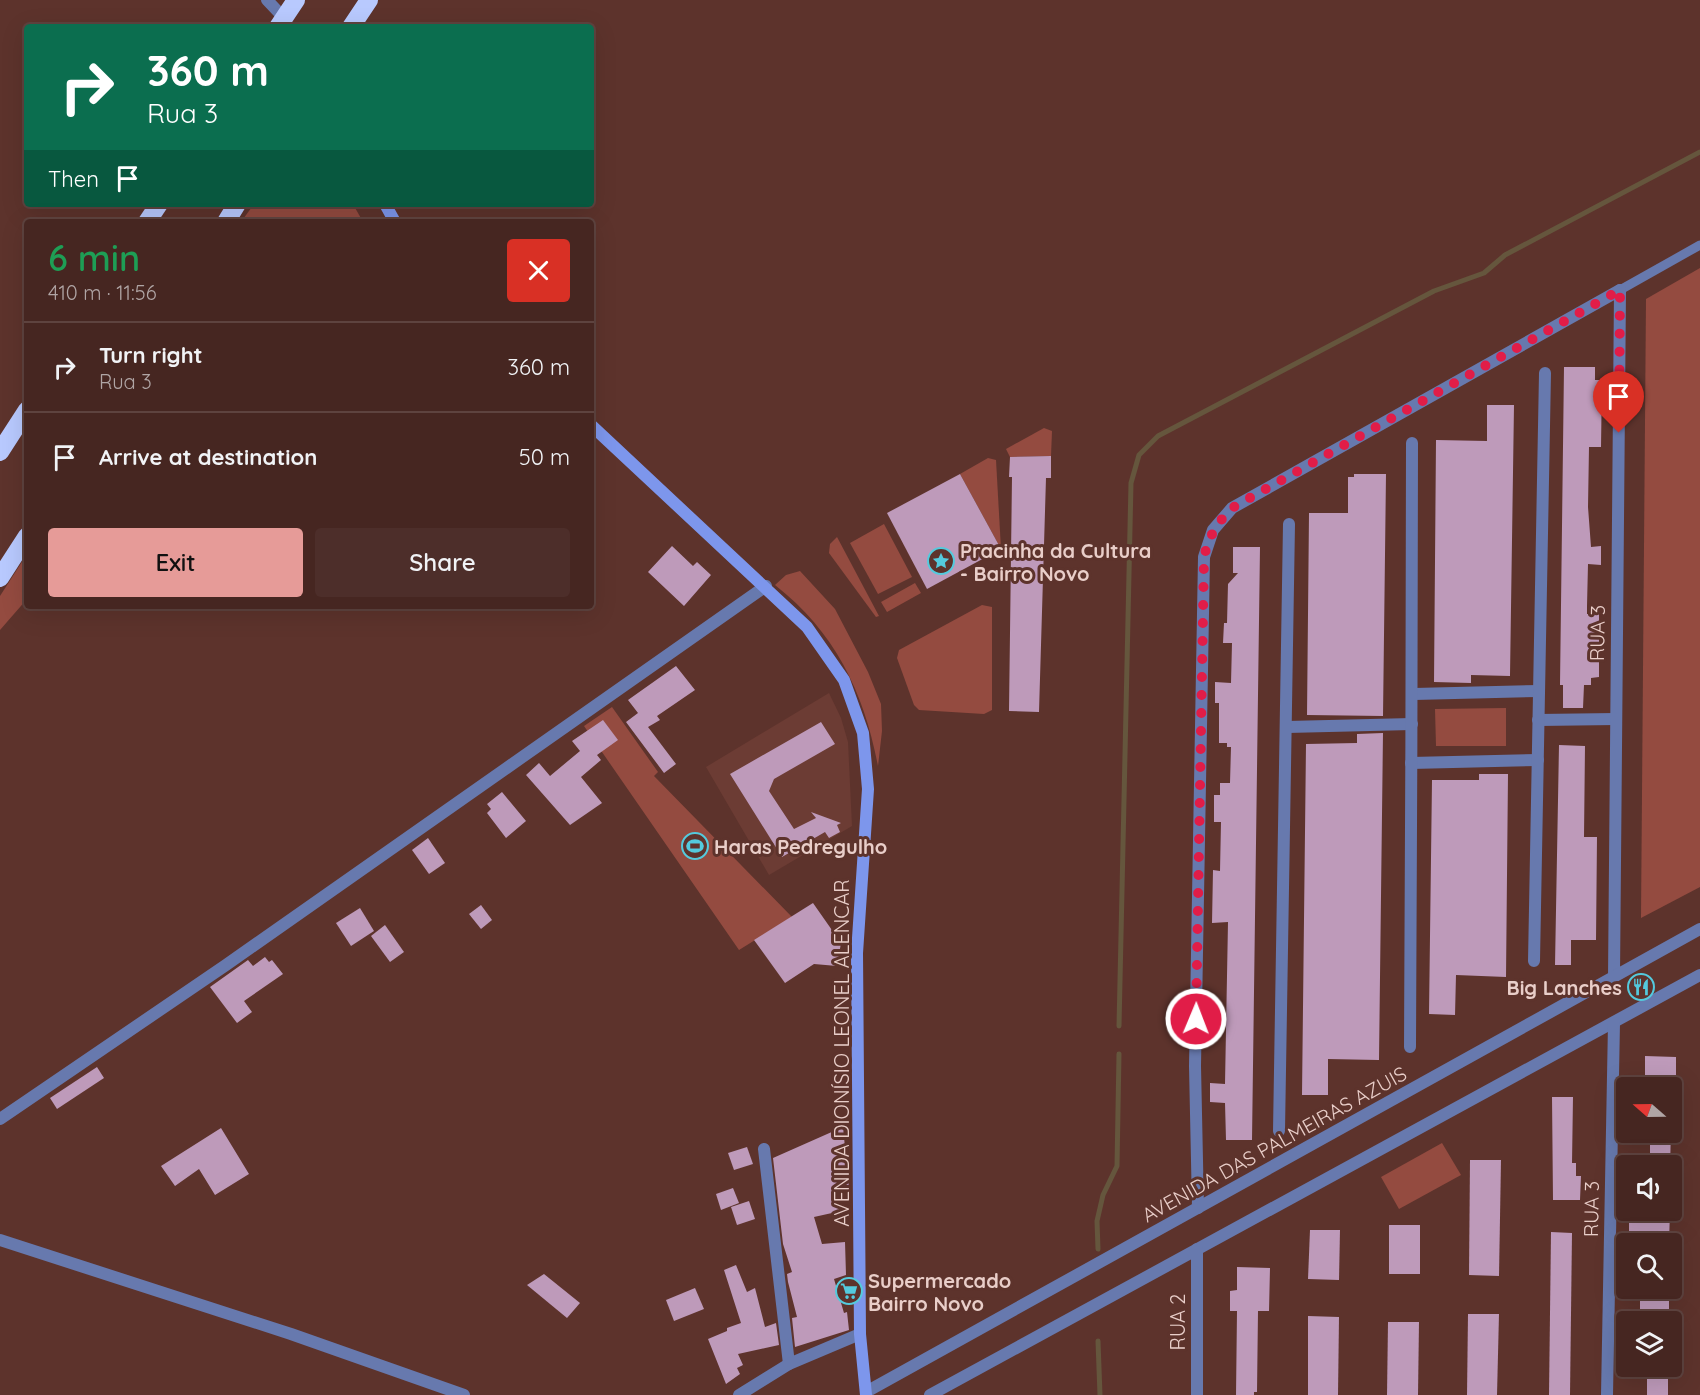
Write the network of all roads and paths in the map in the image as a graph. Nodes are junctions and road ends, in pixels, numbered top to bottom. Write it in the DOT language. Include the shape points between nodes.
graph roads {
  1 [pos="267,0"];
  2 [pos="296,0"];
  3 [pos="369,0"];
  4 [pos="281,22"];
  5 [pos="353,24"];
  6 [pos="1700,245"];
  7 [pos="1620,290"];
  8 [pos="1545,373"];
  9 [pos="24,415"];
  10 [pos="594,428"];
  11 [pos="1412,443"];
  12 [pos="0,452"];
  13 [pos="1289,524"];
  14 [pos="24,541"];
  15 [pos="0,578"];
  16 [pos="766,586"];
  17 [pos="1539,691"];
  18 [pos="1414,694"];
  19 [pos="1616,719"];
  20 [pos="1538,720"];
  21 [pos="1412,724"];
  22 [pos="1287,727"];
  23 [pos="1538,760"];
  24 [pos="1411,763"];
  25 [pos="1700,929"];
  26 [pos="1534,961"];
  27 [pos="1700,975"];
  28 [pos="1614,977"];
  29 [pos="1614,1023"];
  30 [pos="1410,1047"];
  31 [pos="0,1119"];
  32 [pos="1280,1131"];
  33 [pos="764,1149"];
  34 [pos="1198,1208"];
  35 [pos="0,1240"];
  36 [pos="1197,1249"];
  37 [pos="860,1335"];
  38 [pos="789,1364"];
  39 [pos="866,1393"];
  40 [pos="464,1395"];
  41 [pos="739,1395"];
  42 [pos="930,1395"];
  43 [pos="1197,1395"];
  44 [pos="1607,1395"];
  1 -- 4 [label="street"];
  2 -- 4 [label="highway"];
  3 -- 5 [label="highway"];
  6 -- 7 [label="lane"];
  7 -- 19 [label="street, RUA 3"];
  7 -- 34 [label="street" via="1232,508 1213,530 1204,557 1195,1066"];
  8 -- 17 [label="street"];
  9 -- 12 [label="highway"];
  10 -- 16 [label="street, AVENIDA DIONÍSIO LEONEL ALENCAR"];
  11 -- 18 [label="street"];
  13 -- 22 [label="street"];
  14 -- 15 [label="highway"];
  16 -- 31 [label="street"];
  16 -- 37 [label="street, AVENIDA DIONÍSIO LEONEL ALENCAR" via="807,627 844,680 863,733 868,789 857,953"];
  17 -- 18 [label="street"];
  17 -- 20 [label="street"];
  18 -- 21 [label="street"];
  19 -- 20 [label="street"];
  19 -- 28 [label="street, RUA 3"];
  20 -- 23 [label="street"];
  21 -- 22 [label="street"];
  21 -- 24 [label="street"];
  22 -- 32 [label="street"];
  23 -- 24 [label="street"];
  23 -- 26 [label="street"];
  24 -- 30 [label="street"];
  25 -- 28 [label="street, AVENIDA DAS PALMEIRAS AZUIS"];
  27 -- 29 [label="street"];
  28 -- 34 [label="street, AVENIDA DAS PALMEIRAS AZUIS"];
  29 -- 36 [label="street"];
  29 -- 44 [label="street, RUA 3"];
  33 -- 38 [label="street"];
  34 -- 39 [label="street, AVENIDA DAS PALMEIRAS AZUIS"];
  35 -- 40 [label="street" via="291,1334"];
  36 -- 42 [label="street"];
  36 -- 43 [label="street, RUA 2"];
  37 -- 38 [label="street"];
  37 -- 39 [label="street, AVENIDA DIONÍSIO LEONEL ALENCAR"];
  38 -- 41 [label="street"];
}
